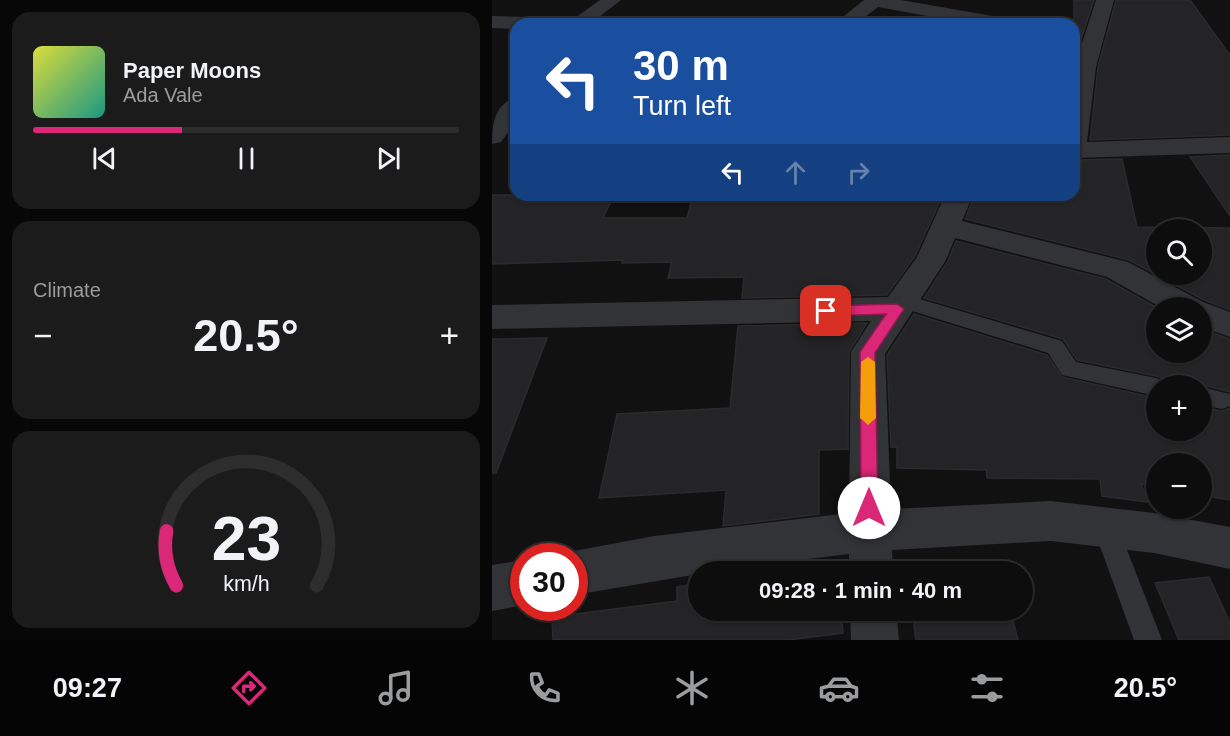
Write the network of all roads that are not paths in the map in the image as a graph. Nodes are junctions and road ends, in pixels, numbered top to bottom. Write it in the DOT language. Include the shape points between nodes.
graph roads {
  1 [pos="612,0"];
  2 [pos="875,0"];
  3 [pos="1105,0"];
  4 [pos="544,6"];
  5 [pos="525,18"];
  6 [pos="586,18"];
  7 [pos="852,18"];
  8 [pos="972,18"];
  9 [pos="492,22"];
  10 [pos="510,23"];
  11 [pos="1084,36"];
  12 [pos="1080,102"];
  13 [pos="510,114"];
  14 [pos="499,131"];
  15 [pos="1230,145"];
  16 [pos="1080,150"];
  17 [pos="955,201"];
  18 [pos="945,226"];
  19 [pos="1169,297"];
  20 [pos="900,305"];
  21 [pos="492,317"];
  22 [pos="1212,318"];
  23 [pos="1230,325"];
  24 [pos="1146,385"];
  25 [pos="1106,527"];
  26 [pos="1230,548"];
  27 [pos="870,551"];
  28 [pos="588,570"];
  29 [pos="510,585"];
  30 [pos="492,588"];
  31 [pos="874,621"];
  32 [pos="875,640"];
  33 [pos="1148,640"];
  1 -- 6 [label="street"];
  2 -- 7 [label="street"];
  2 -- 8 [label="street"];
  3 -- 11 [label="street"];
  4 -- 5 [label="street"];
  9 -- 10 [label="street"];
  11 -- 12 [label="street"];
  13 -- 14 [label="street"];
  15 -- 16 [label="street"];
  17 -- 18 [label="street"];
  18 -- 19 [label="street" via="1117,269"];
  18 -- 20 [label="street" via="931,260"];
  20 -- 21 [label="street"];
  20 -- 24 [label="lane" via="1055,346 1069,369"];
  20 -- 27 [label="street" via="868,352"];
  22 -- 23 [label="street"];
  25 -- 26 [label="street"];
  25 -- 27 [label="street" via="1051,521"];
  25 -- 33 [label="lane"];
  27 -- 28 [label="street" via="654,558"];
  29 -- 30 [label="street"];
  31 -- 32 [label="street"];
}
